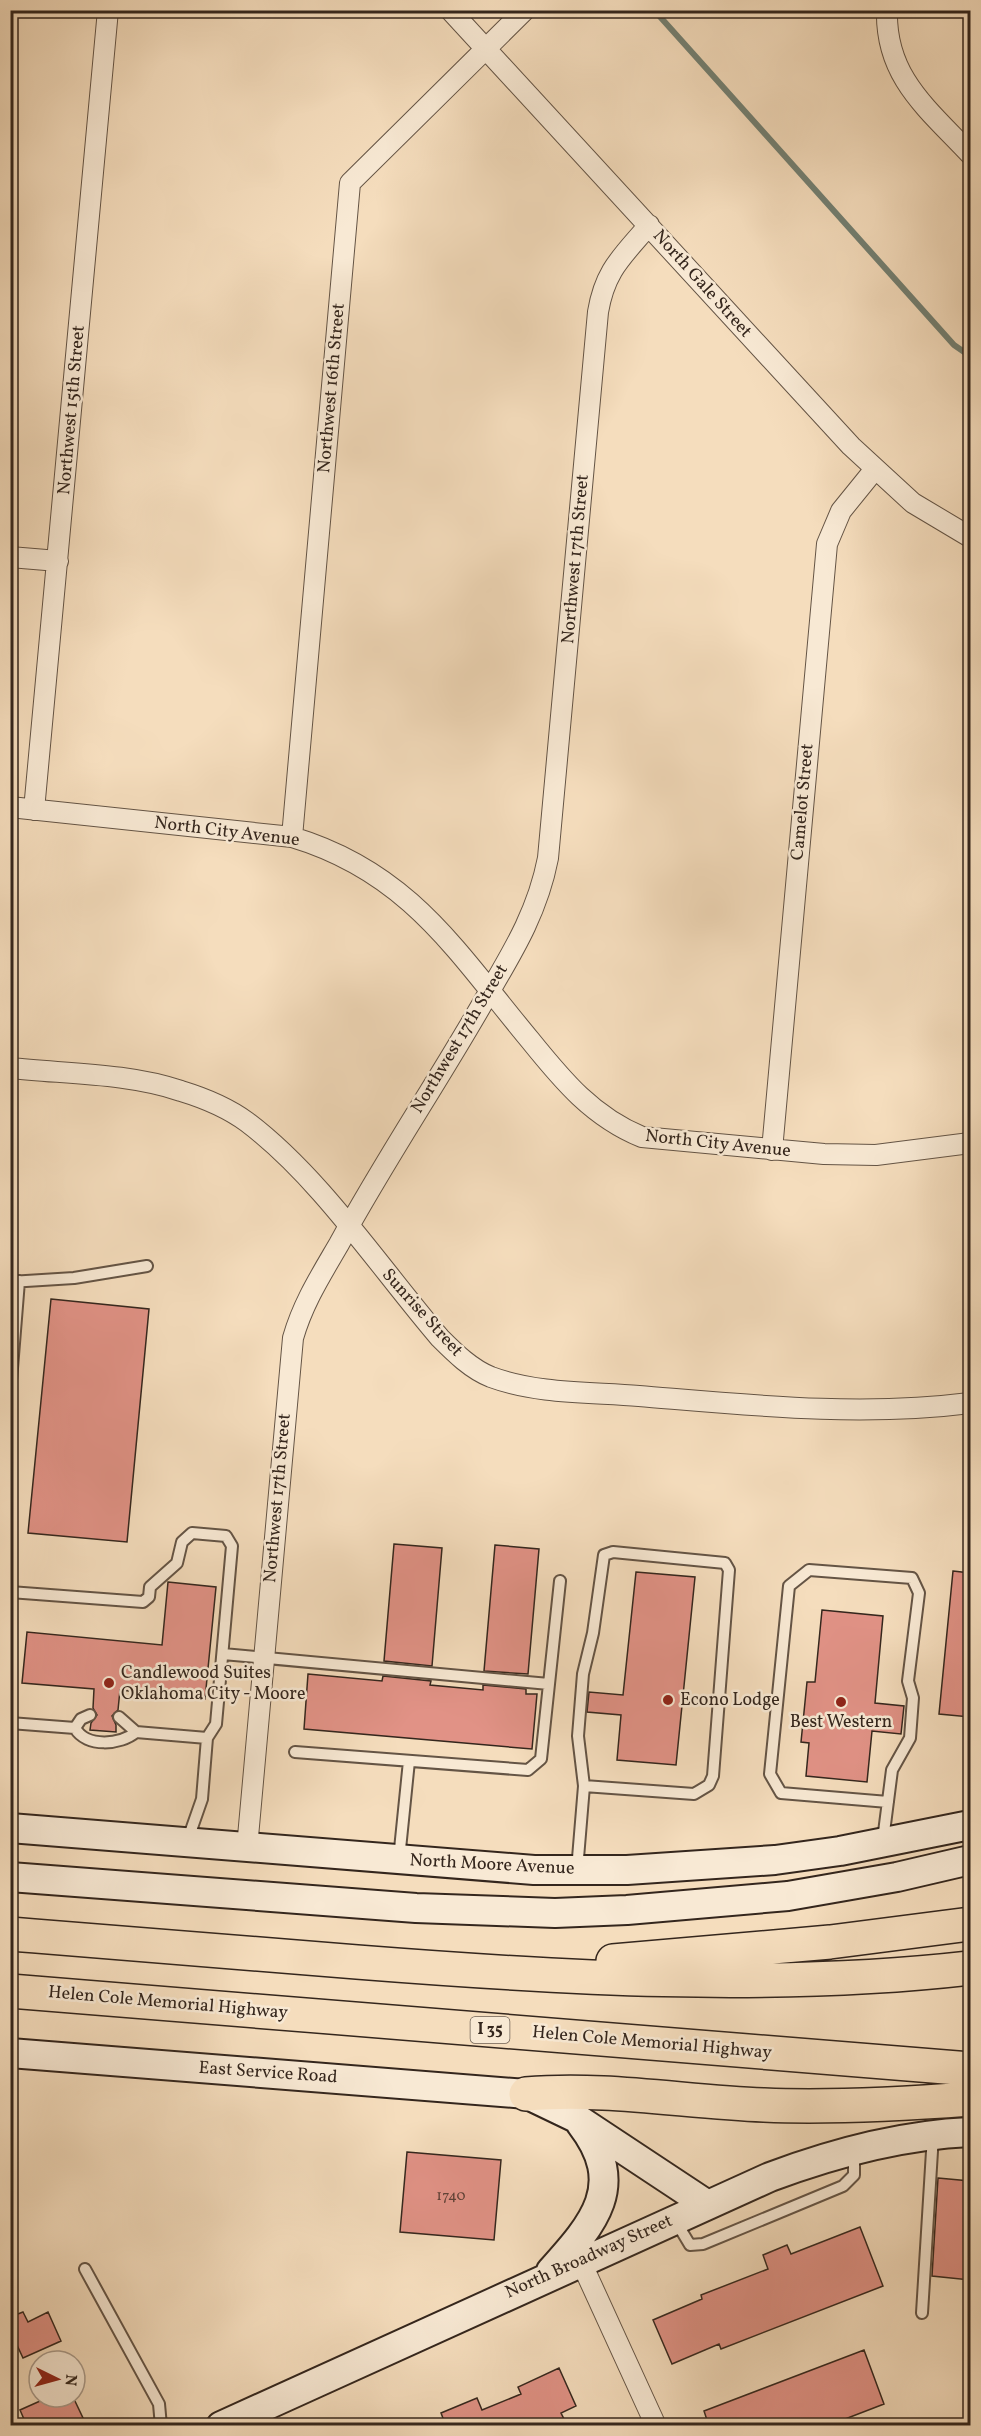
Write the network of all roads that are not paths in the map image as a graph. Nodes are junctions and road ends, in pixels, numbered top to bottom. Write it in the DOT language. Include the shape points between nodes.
graph roads {
  1 [pos="108,10"];
  2 [pos="450,10"];
  3 [pos="525,10"];
  4 [pos="887,10"];
  5 [pos="486,48"];
  6 [pos="970,154"];
  7 [pos="649,225"];
  8 [pos="875,470"];
  9 [pos="970,537"];
  10 [pos="10,557"];
  11 [pos="58,561"];
  12 [pos="10,807"];
  13 [pos="34,810"];
  14 [pos="292,837"];
  15 [pos="490,991"];
  16 [pos="10,1068"];
  17 [pos="970,1143"];
  18 [pos="772,1150"];
  19 [pos="348,1227"];
  20 [pos="147,1266"];
  21 [pos="15,1282"];
  22 [pos="10,1393"];
  23 [pos="970,1402"];
  24 [pos="560,1581"];
  25 [pos="10,1592"];
  26 [pos="223,1654"];
  27 [pos="264,1658"];
  28 [pos="549,1684"];
  29 [pos="90,1715"];
  30 [pos="119,1717"];
  31 [pos="10,1723"];
  32 [pos="75,1728"];
  33 [pos="136,1732"];
  34 [pos="207,1738"];
  35 [pos="295,1752"];
  36 [pos="409,1761"];
  37 [pos="584,1786"];
  38 [pos="888,1802"];
  39 [pos="970,1826"];
  40 [pos="10,1828"];
  41 [pos="187,1843"];
  42 [pos="883,1843"];
  43 [pos="247,1848"];
  44 [pos="399,1860"];
  45 [pos="970,1860"];
  46 [pos="576,1870"];
  47 [pos="10,1877"];
  48 [pos="970,1924"];
  49 [pos="10,1934"];
  50 [pos="970,1968"];
  51 [pos="483,1972"];
  52 [pos="10,1990"];
  53 [pos="10,2053"];
  54 [pos="970,2069"];
  55 [pos="526,2094"];
  56 [pos="970,2099"];
  57 [pos="576,2118"];
  58 [pos="970,2132"];
  59 [pos="933,2135"];
  60 [pos="854,2150"];
  61 [pos="706,2204"];
  62 [pos="674,2219"];
  63 [pos="581,2262"];
  64 [pos="85,2270"];
  65 [pos="546,2277"];
  66 [pos="922,2313"];
  67 [pos="161,2426"];
  68 [pos="221,2426"];
  69 [pos="656,2426"];
  1 -- 11 [label="street, Northwest 15th Street"];
  2 -- 5 [label="street, North Gale Street"];
  3 -- 5 [label="street, Northwest 16th Street"];
  4 -- 6 [label="street" via="890,49 906,82"];
  5 -- 7 [label="street, North Gale Street"];
  5 -- 14 [label="street, Northwest 16th Street" via="350,183"];
  7 -- 8 [label="street, North Gale Street"];
  7 -- 15 [label="street, Northwest 17th Street" via="612,268 602,294 548,858 537,905"];
  8 -- 9 [label="street, North Gale Street" via="913,503"];
  8 -- 18 [label="street, Camelot Street" via="841,511 827,544"];
  10 -- 11 [label="street"];
  11 -- 13 [label="street, Northwest 15th Street"];
  12 -- 13 [label="street, North City Avenue"];
  13 -- 14 [label="street, North City Avenue"];
  14 -- 15 [label="street, North City Avenue" via="332,850 384,880 415,904 446,935"];
  15 -- 18 [label="street, North City Avenue" via="562,1080 589,1108 619,1128 642,1137"];
  15 -- 19 [label="street, Northwest 17th Street"];
  16 -- 19 [label="street, Sunrise Street" via="143,1082 213,1103 245,1121 279,1149"];
  17 -- 18 [label="street, North City Avenue" via="876,1155"];
  19 -- 23 [label="street, Sunrise Street" via="457,1355 488,1376 514,1384 762,1406 921,1409"];
  19 -- 27 [label="street, Northwest 17th Street" via="309,1295 293,1338"];
  20 -- 21 [label="lane" via="74,1278"];
  21 -- 22 [label="lane"];
  24 -- 28 [label="lane"];
  25 -- 26 [label="lane" via="143,1602 149,1597 150,1587 177,1563 182,1542 192,1533 226,1536 232,1546"];
  26 -- 27 [label="lane"];
  26 -- 34 [label="lane" via="216,1724"];
  27 -- 28 [label="lane"];
  27 -- 43 [label="street, Northwest 17th Street"];
  28 -- 36 [label="lane" via="541,1759 528,1770"];
  29 -- 32 [label="lane"];
  30 -- 33 [label="lane"];
  31 -- 32 [label="lane"];
  32 -- 33 [label="lane" via="91,1740 116,1742 127,1740"];
  33 -- 34 [label="lane"];
  34 -- 41 [label="lane" via="202,1799"];
  35 -- 36 [label="lane"];
  36 -- 44 [label="lane"];
  37 -- 37 [label="lane" via="578,1736 583,1674 604,1555 613,1552 725,1563 729,1570 713,1776 709,1785 694,1794"];
  37 -- 46 [label="lane"];
  38 -- 38 [label="lane" via="892,1770 910,1738 913,1698 908,1680 919,1593 912,1578 809,1570 789,1586 770,1774 780,1792"];
  38 -- 42 [label="lane"];
  39 -- 42 [label="main road, North Moore Avenue"];
  40 -- 41 [label="main road, North Moore Avenue"];
  41 -- 43 [label="main road, North Moore Avenue"];
  42 -- 46 [label="main road, North Moore Avenue" via="775,1860"];
  43 -- 44 [label="main road, North Moore Avenue"];
  44 -- 46 [label="main road, North Moore Avenue"];
  45 -- 47 [label="main road" via="788,1896 555,1913 416,1908"];
  48 -- 51 [label="highway" via="831,1942"];
  49 -- 51 [label="highway"];
  50 -- 51 [label="highway" via="708,1981"];
  52 -- 54 [label="highway, Helen Cole Memorial Highway / I 35"];
  53 -- 55 [label="main road, East Service Road"];
  55 -- 56 [label="highway" via="566,2091 765,2105 892,2105"];
  55 -- 57 [label="main road"];
  57 -- 61 [label="main road"];
  57 -- 65 [label="main road" via="600,2152 601,2197 586,2233"];
  58 -- 59 [label="main road, North Broadway Street"];
  59 -- 60 [label="main road, North Broadway Street"];
  59 -- 66 [label="lane"];
  60 -- 61 [label="main road, North Broadway Street" via="812,2161"];
  60 -- 62 [label="lane" via="854,2175 843,2186 703,2244 690,2245"];
  61 -- 62 [label="main road, North Broadway Street"];
  62 -- 63 [label="main road, North Broadway Street"];
  63 -- 65 [label="main road, North Broadway Street"];
  63 -- 69 [label="street"];
  64 -- 67 [label="lane" via="159,2404"];
  65 -- 68 [label="main road, North Broadway Street"];
}
